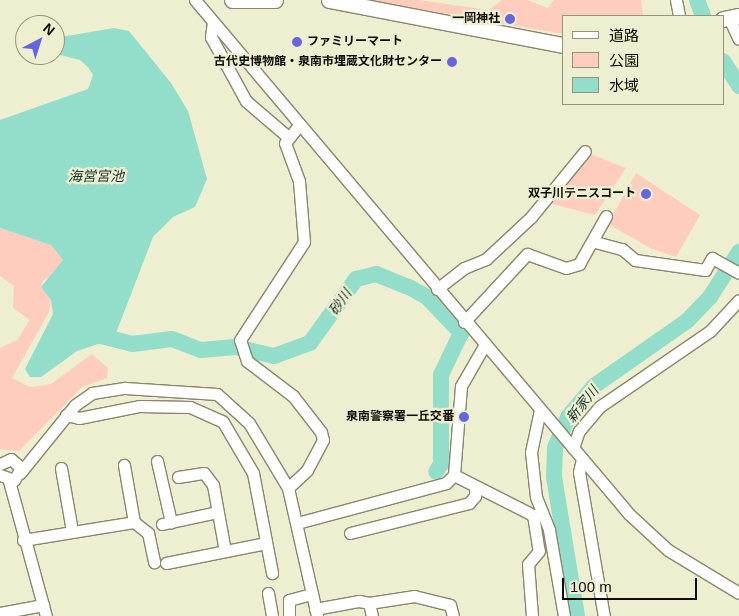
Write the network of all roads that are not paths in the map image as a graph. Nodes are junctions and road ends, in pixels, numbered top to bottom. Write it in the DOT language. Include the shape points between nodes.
graph roads {
  1 [pos="195,0"];
  2 [pos="232,0"];
  3 [pos="275,0"];
  4 [pos="329,0"];
  5 [pos="676,0"];
  6 [pos="352,3"];
  7 [pos="679,15"];
  8 [pos="729,18"];
  9 [pos="213,22"];
  10 [pos="739,39"];
  11 [pos="562,45"];
  12 [pos="299,125"];
  13 [pos="288,136"];
  14 [pos="585,151"];
  15 [pos="606,216"];
  16 [pos="595,242"];
  17 [pos="739,273"];
  18 [pos="437,289"];
  19 [pos="739,300"];
  20 [pos="464,322"];
  21 [pos="484,346"];
  22 [pos="140,389"];
  23 [pos="139,406"];
  24 [pos="540,410"];
  25 [pos="66,415"];
  26 [pos="573,448"];
  27 [pos="582,459"];
  28 [pos="21,461"];
  29 [pos="157,461"];
  30 [pos="0,464"];
  31 [pos="124,465"];
  32 [pos="61,468"];
  33 [pos="454,475"];
  34 [pos="178,477"];
  35 [pos="5,478"];
  36 [pos="475,486"];
  37 [pos="288,488"];
  38 [pos="217,512"];
  39 [pos="134,522"];
  40 [pos="297,523"];
  41 [pos="72,531"];
  42 [pos="350,532"];
  43 [pos="23,540"];
  44 [pos="266,543"];
  45 [pos="226,551"];
  46 [pos="272,572"];
  47 [pos="268,593"];
  48 [pos="739,593"];
  49 [pos="312,594"];
  50 [pos="369,603"];
  51 [pos="44,610"];
  52 [pos="316,613"];
  53 [pos="0,614"];
  54 [pos="272,616"];
  55 [pos="289,616"];
  56 [pos="372,616"];
  57 [pos="453,616"];
  58 [pos="532,616"];
  59 [pos="564,616"];
  60 [pos="604,616"];
  1 -- 9 [label="street"];
  2 -- 3 [label="main road"];
  4 -- 6 [label="main road"];
  5 -- 7 [label="street"];
  6 -- 11 [label="main road"];
  8 -- 10 [label="street"];
  9 -- 12 [label="street"];
  9 -- 13 [label="street" via="211,37 246,101"];
  12 -- 13 [label="street"];
  12 -- 18 [label="street"];
  13 -- 37 [label="street" via="285,143 300,181 304,242 240,347 260,373 293,396 321,432 323,440 307,470"];
  14 -- 18 [label="street" via="531,217 492,253"];
  15 -- 16 [label="street"];
  16 -- 17 [label="street" via="622,249 635,260 705,270 712,258"];
  16 -- 20 [label="street" via="579,264 566,268 527,254"];
  18 -- 20 [label="street"];
  19 -- 26 [label="street" via="710,331 600,407 579,431"];
  20 -- 21 [label="street"];
  21 -- 24 [label="street"];
  21 -- 33 [label="street" via="461,386"];
  22 -- 23 [label="street"];
  22 -- 25 [label="street" via="92,393"];
  22 -- 37 [label="street" via="203,390 223,398 249,423"];
  23 -- 25 [label="street" via="79,418"];
  23 -- 44 [label="street" via="190,407 223,422 253,473"];
  24 -- 26 [label="street"];
  24 -- 59 [label="street" via="531,452 534,479 549,530"];
  25 -- 28 [label="street"];
  26 -- 27 [label="street"];
  27 -- 48 [label="street" via="654,539"];
  27 -- 60 [label="street" via="578,472"];
  28 -- 30 [label="street" via="8,458"];
  28 -- 35 [label="street" via="20,473"];
  29 -- 38 [label="street" via="167,523"];
  31 -- 39 [label="street"];
  32 -- 41 [label="street"];
  33 -- 36 [label="street"];
  33 -- 40 [label="street" via="446,483"];
  34 -- 38 [label="street" via="204,473 213,485"];
  35 -- 43 [label="street"];
  36 -- 42 [label="street" via="475,496 469,503"];
  36 -- 58 [label="street" via="533,515 539,552 528,564"];
  37 -- 40 [label="street"];
  38 -- 45 [label="street"];
  39 -- 41 [label="street"];
  39 -- 45 [label="street" via="148,533 160,562"];
  40 -- 49 [label="street"];
  41 -- 43 [label="street"];
  43 -- 51 [label="street"];
  44 -- 45 [label="street"];
  44 -- 46 [label="street"];
  47 -- 54 [label="street"];
  49 -- 52 [label="street"];
  49 -- 55 [label="street" via="289,600"];
  50 -- 52 [label="street"];
  50 -- 56 [label="street"];
  50 -- 57 [label="street" via="414,596 450,605"];
  51 -- 53 [label="street"];
}
